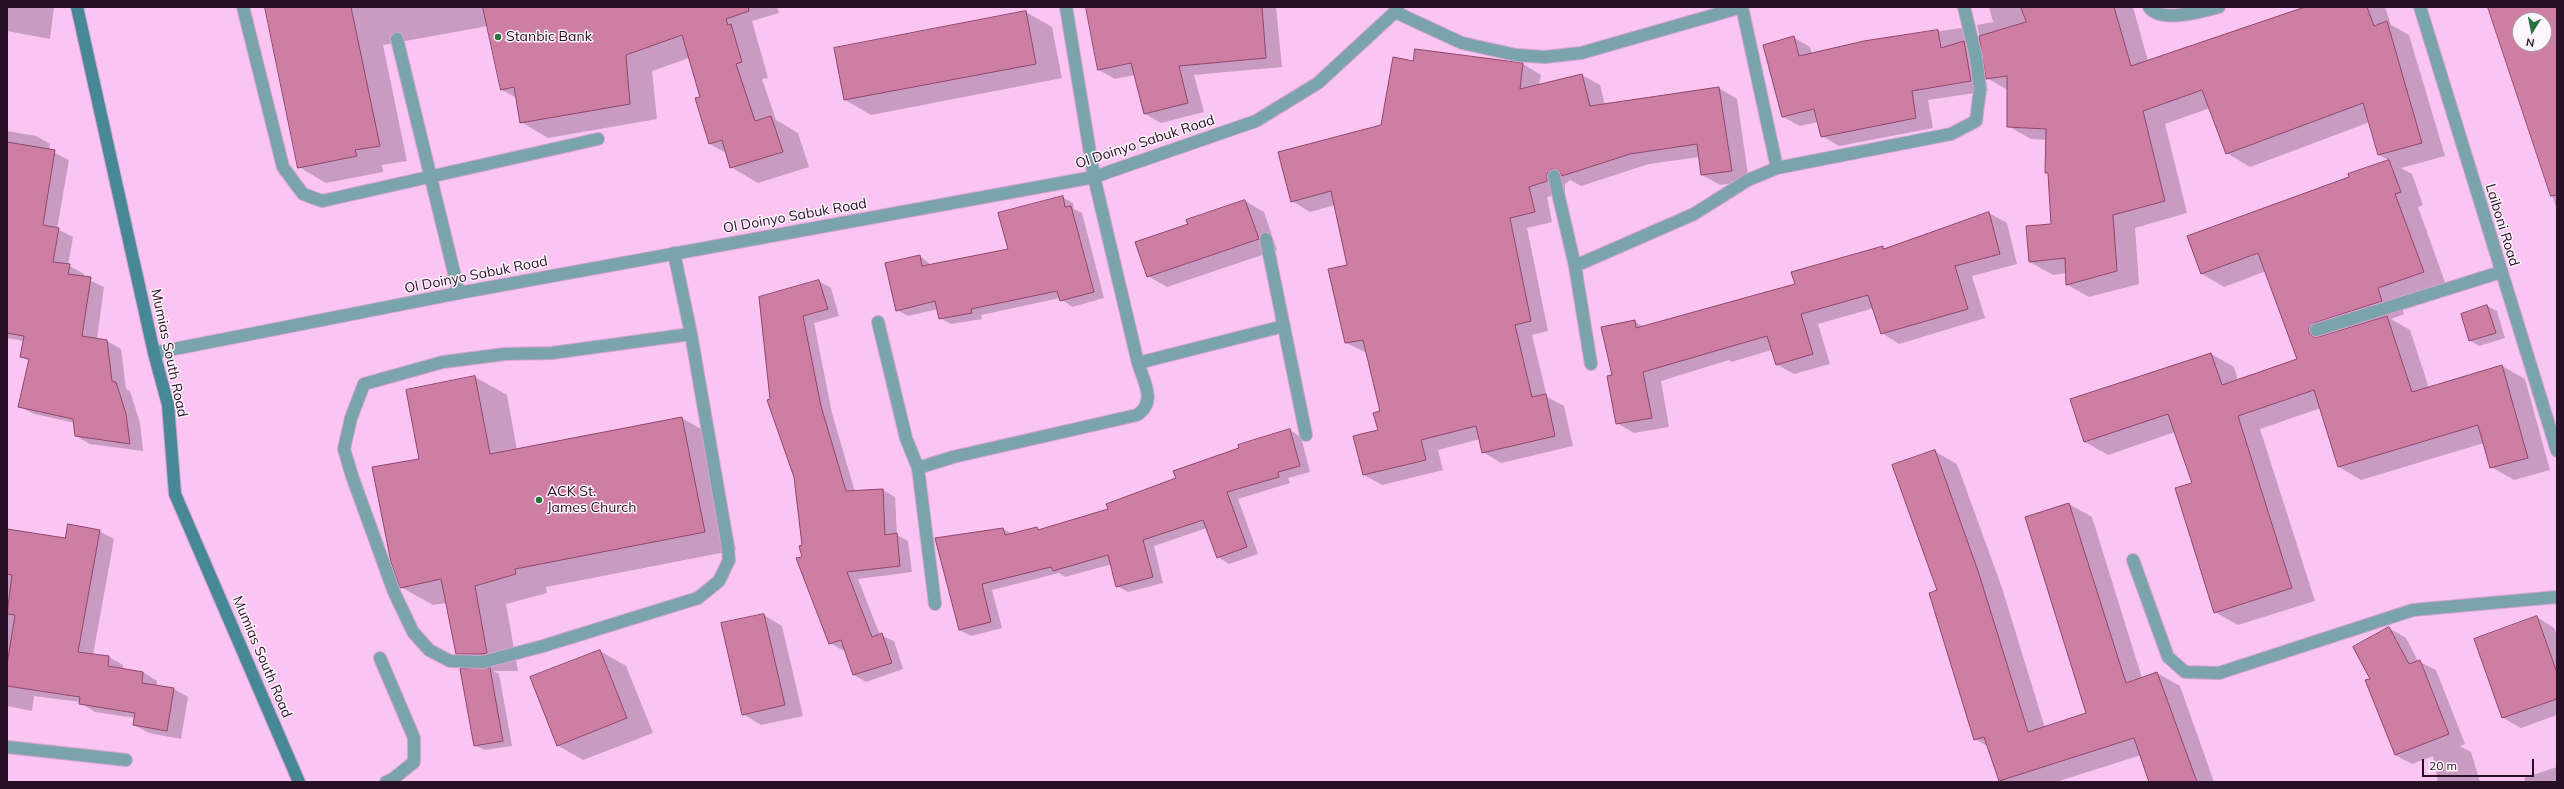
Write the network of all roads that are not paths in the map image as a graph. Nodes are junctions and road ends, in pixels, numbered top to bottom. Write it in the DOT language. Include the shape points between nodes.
graph roads {
  1 [pos="77,7"];
  2 [pos="243,7"];
  3 [pos="1066,7"];
  4 [pos="1742,7"];
  5 [pos="1964,7"];
  6 [pos="2149,7"];
  7 [pos="2219,7"];
  8 [pos="2420,7"];
  9 [pos="1396,10"];
  10 [pos="397,38"];
  11 [pos="598,139"];
  12 [pos="1777,168"];
  13 [pos="431,175"];
  14 [pos="1554,176"];
  15 [pos="1094,177"];
  16 [pos="1266,239"];
  17 [pos="674,253"];
  18 [pos="1575,266"];
  19 [pos="2501,272"];
  20 [pos="459,293"];
  21 [pos="878,322"];
  22 [pos="1284,326"];
  23 [pos="2316,330"];
  24 [pos="691,334"];
  25 [pos="154,353"];
  26 [pos="1138,364"];
  27 [pos="1591,364"];
  28 [pos="1306,435"];
  29 [pos="2557,451"];
  30 [pos="918,468"];
  31 [pos="2133,560"];
  32 [pos="2557,597"];
  33 [pos="935,604"];
  34 [pos="380,658"];
  35 [pos="7,747"];
  36 [pos="126,760"];
  37 [pos="299,782"];
  38 [pos="386,782"];
  1 -- 25 [label="main road, Mumias South Road"];
  2 -- 13 [label="street" via="283,167 303,194 322,201"];
  3 -- 15 [label="street"];
  4 -- 9 [label="street" via="1581,53 1545,57 1516,55 1462,43"];
  4 -- 12 [label="street"];
  5 -- 12 [label="street" via="1976,57 1980,89 1976,121 1951,134"];
  6 -- 7 [label="street" via="2164,16"];
  8 -- 19 [label="street, Laiboni Road"];
  9 -- 15 [label="street, Ol Doinyo Sabuk Road" via="1318,83 1256,122"];
  10 -- 13 [label="street"];
  11 -- 13 [label="street"];
  12 -- 18 [label="street" via="1748,180 1687,217"];
  13 -- 20 [label="street"];
  14 -- 18 [label="street"];
  15 -- 17 [label="street, Ol Doinyo Sabuk Road"];
  15 -- 26 [label="street"];
  16 -- 22 [label="street"];
  17 -- 20 [label="street, Ol Doinyo Sabuk Road"];
  17 -- 24 [label="street"];
  18 -- 27 [label="street"];
  19 -- 23 [label="street"];
  19 -- 29 [label="street, Laiboni Road"];
  20 -- 25 [label="street, Ol Doinyo Sabuk Road"];
  21 -- 30 [label="street" via="906,438"];
  22 -- 26 [label="street"];
  22 -- 28 [label="street"];
  24 -- 24 [label="street" via="552,353 505,354 443,362 364,384 351,418 344,449 394,592 413,632 429,650 450,661 483,662 698,598 719,581 729,560 727,541"];
  25 -- 37 [label="main road, Mumias South Road" via="168,405 175,494"];
  26 -- 30 [label="street" via="1148,401 1146,409 1137,415 953,457"];
  30 -- 33 [label="street"];
  31 -- 32 [label="street" via="2168,657 2185,672 2218,673 2413,610"];
  34 -- 38 [label="street" via="414,738 414,762"];
  35 -- 36 [label="street"];
}
